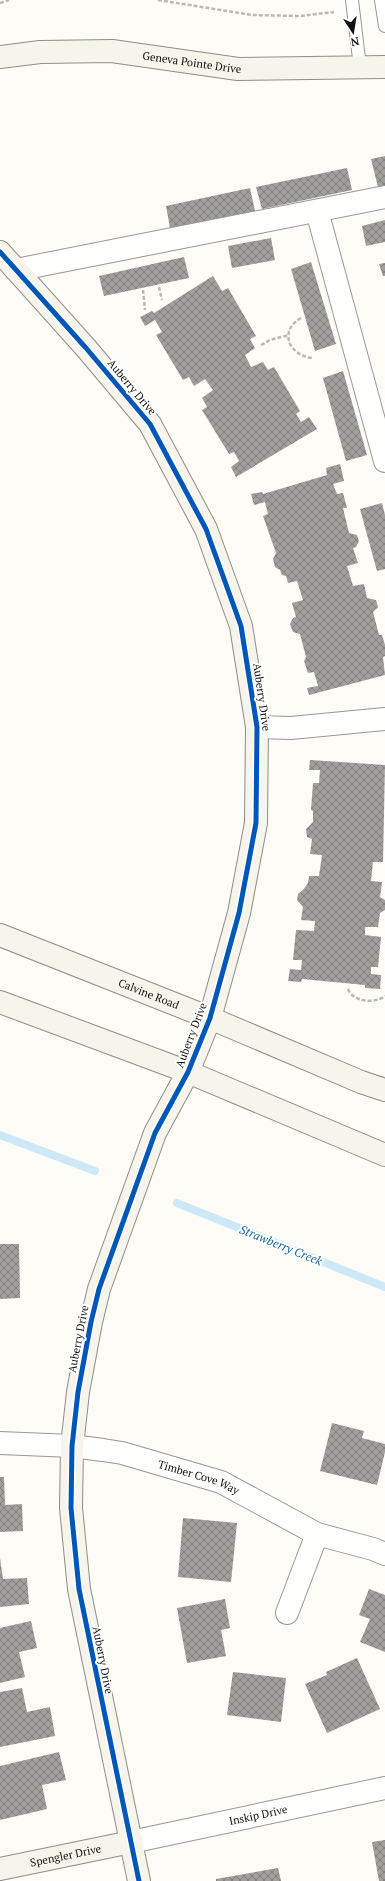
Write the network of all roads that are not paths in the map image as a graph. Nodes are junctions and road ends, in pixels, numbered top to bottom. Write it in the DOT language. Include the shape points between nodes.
graph roads {
  1 [pos="352,0"];
  2 [pos="381,0"];
  3 [pos="385,26"];
  4 [pos="0,57"];
  5 [pos="360,67"];
  6 [pos="385,67"];
  7 [pos="385,197"];
  8 [pos="317,211"];
  9 [pos="0,252"];
  10 [pos="16,270"];
  11 [pos="385,461"];
  12 [pos="385,719"];
  13 [pos="257,727"];
  14 [pos="0,935"];
  15 [pos="0,1002"];
  16 [pos="210,1018"];
  17 [pos="188,1072"];
  18 [pos="385,1090"];
  19 [pos="385,1155"];
  20 [pos="0,1443"];
  21 [pos="72,1446"];
  22 [pos="317,1534"];
  23 [pos="385,1554"];
  24 [pos="287,1613"];
  25 [pos="385,1788"];
  26 [pos="130,1842"];
  27 [pos="0,1868"];
  28 [pos="139,1881"];
  1 -- 5 [label="lane"];
  2 -- 3 [label="lane"];
  4 -- 5 [label="street, Geneva Pointe Drive" via="40,52 112,51 238,69"];
  5 -- 6 [label="street, Geneva Pointe Drive"];
  7 -- 8 [label="street"];
  8 -- 10 [label="street"];
  8 -- 11 [label="street"];
  9 -- 10 [label="street, Auberry Drive"];
  10 -- 13 [label="street, Auberry Drive" via="150,424 206,529 241,626"];
  12 -- 13 [label="street" via="291,728"];
  13 -- 16 [label="street, Auberry Drive" via="256,823 239,913"];
  14 -- 16 [label="street, Calvine Road"];
  15 -- 17 [label="street"];
  16 -- 17 [label="street, Auberry Drive"];
  16 -- 18 [label="street, Calvine Road"];
  17 -- 19 [label="street"];
  17 -- 21 [label="street, Auberry Drive" via="155,1133 99,1289 78,1392"];
  20 -- 21 [label="street, Timber Cove Way"];
  21 -- 22 [label="street, Timber Cove Way" via="122,1453 221,1482"];
  21 -- 26 [label="street, Auberry Drive" via="71,1508 79,1589"];
  22 -- 23 [label="street, Timber Cove Way"];
  22 -- 24 [label="street"];
  25 -- 26 [label="street, Inskip Drive"];
  26 -- 27 [label="street, Spengler Drive"];
  26 -- 28 [label="street, Auberry Drive"];
}
